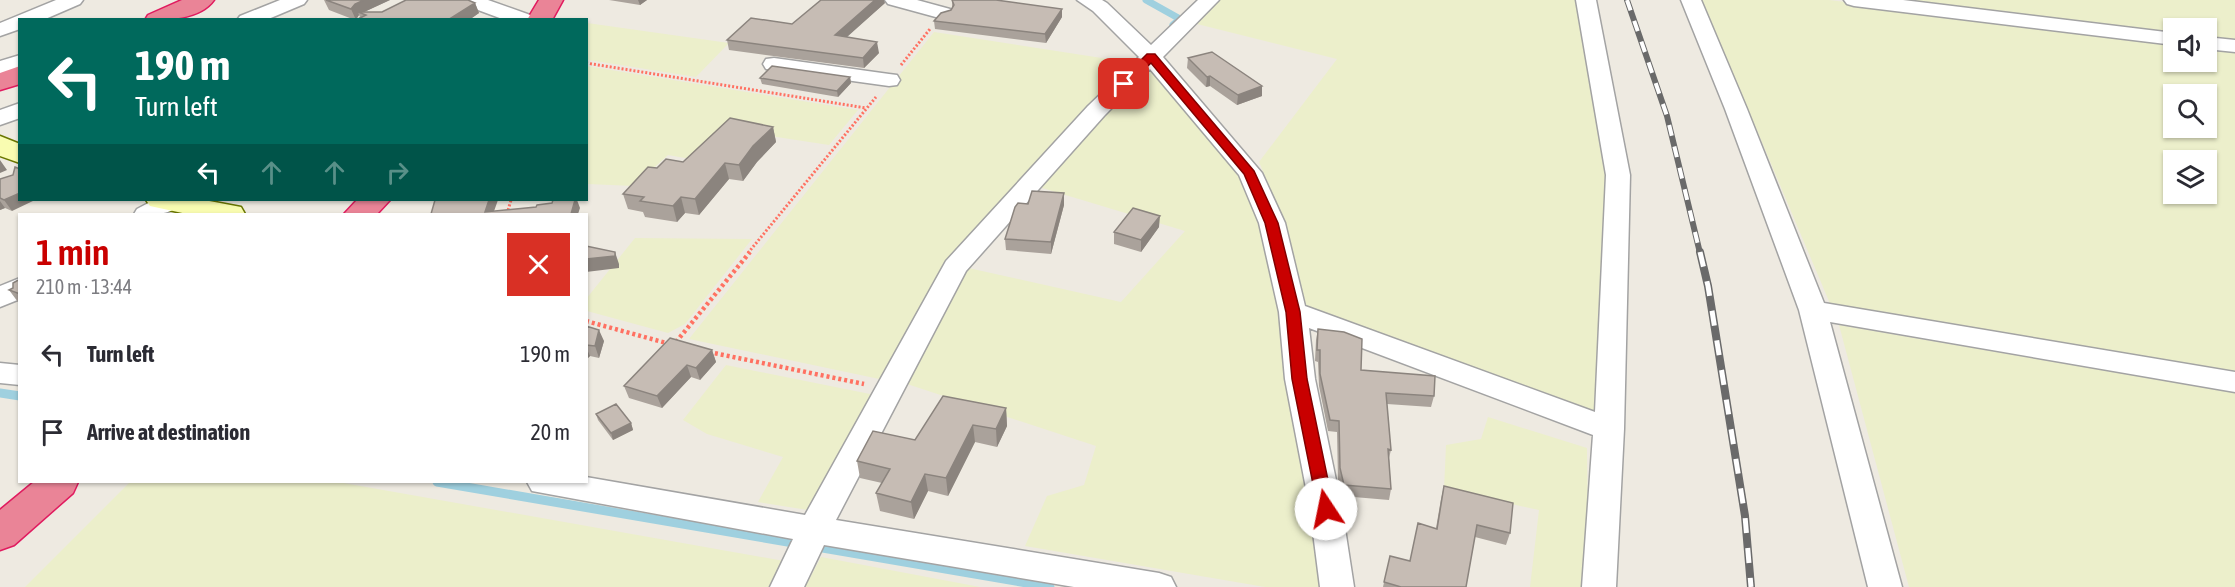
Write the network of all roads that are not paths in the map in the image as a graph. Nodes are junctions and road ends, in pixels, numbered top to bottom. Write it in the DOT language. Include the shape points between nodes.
graph roads {
  1 [pos="73,0"];
  2 [pos="202,0"];
  3 [pos="297,0"];
  4 [pos="469,0"];
  5 [pos="551,0"];
  6 [pos="895,0"];
  7 [pos="1087,0"];
  8 [pos="1209,0"];
  9 [pos="1586,0"];
  10 [pos="1691,0"];
  11 [pos="1854,0"];
  12 [pos="943,14"];
  13 [pos="30,18"];
  14 [pos="162,18"];
  15 [pos="252,18"];
  16 [pos="522,18"];
  17 [pos="540,18"];
  18 [pos="18,23"];
  19 [pos="0,30"];
  20 [pos="2163,38"];
  21 [pos="2217,44"];
  22 [pos="2235,46"];
  23 [pos="1151,57"];
  24 [pos="18,62"];
  25 [pos="774,64"];
  26 [pos="0,68"];
  27 [pos="18,75"];
  28 [pos="889,80"];
  29 [pos="0,82"];
  30 [pos="18,111"];
  31 [pos="0,118"];
  32 [pos="0,145"];
  33 [pos="18,153"];
  34 [pos="374,201"];
  35 [pos="162,204"];
  36 [pos="223,213"];
  37 [pos="360,213"];
  38 [pos="18,288"];
  39 [pos="0,298"];
  40 [pos="1813,310"];
  41 [pos="1293,312"];
  42 [pos="0,373"];
  43 [pos="18,375"];
  44 [pos="2235,382"];
  45 [pos="1609,429"];
  46 [pos="58,483"];
  47 [pos="549,483"];
  48 [pos="814,530"];
  49 [pos="0,534"];
  50 [pos="787,587"];
  51 [pos="1159,587"];
  52 [pos="1337,587"];
  53 [pos="1599,587"];
  54 [pos="1885,587"];
  1 -- 13 [label="street"];
  2 -- 14 [label="highway"];
  3 -- 15 [label="street"];
  4 -- 16 [label="street"];
  5 -- 17 [label="highway"];
  6 -- 12 [label="street"];
  7 -- 23 [label="street" via="1100,7"];
  8 -- 23 [label="street"];
  9 -- 45 [label="street" via="1618,175"];
  10 -- 40 [label="street"];
  11 -- 20 [label="street"];
  18 -- 19 [label="street"];
  21 -- 22 [label="street"];
  23 -- 41 [label="street" via="1250,173 1272,223"];
  23 -- 48 [label="street" via="1096,111 955,267"];
  24 -- 26 [label="street"];
  25 -- 28 [label="street"];
  27 -- 29 [label="highway"];
  30 -- 31 [label="street"];
  32 -- 33 [label="street"];
  34 -- 37 [label="highway"];
  35 -- 36 [label="street"];
  38 -- 39 [label="street"];
  40 -- 44 [label="street"];
  40 -- 54 [label="street"];
  41 -- 45 [label="street"];
  41 -- 52 [label="street" via="1300,379"];
  42 -- 43 [label="street"];
  45 -- 53 [label="street"];
  46 -- 49 [label="highway"];
  47 -- 48 [label="street"];
  48 -- 50 [label="street"];
  48 -- 51 [label="street"];
}
